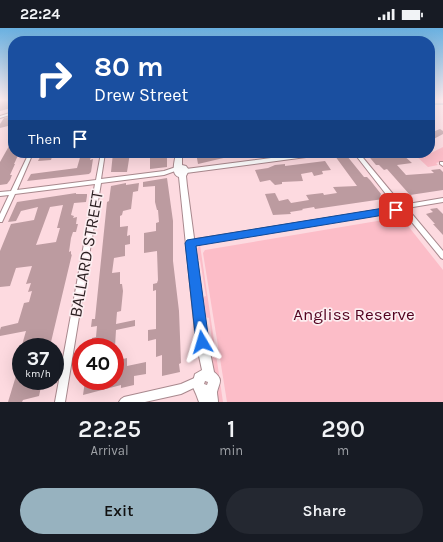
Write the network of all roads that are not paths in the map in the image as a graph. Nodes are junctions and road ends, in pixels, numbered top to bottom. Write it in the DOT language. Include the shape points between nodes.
graph roads {
  1 [pos="29,158"];
  2 [pos="102,158"];
  3 [pos="179,158"];
  4 [pos="282,158"];
  5 [pos="360,158"];
  6 [pos="181,171"];
  7 [pos="98,181"];
  8 [pos="13,192"];
  9 [pos="0,194"];
  10 [pos="443,200"];
  11 [pos="402,208"];
  12 [pos="0,220"];
  13 [pos="190,243"];
  14 [pos="443,256"];
  15 [pos="205,388"];
  16 [pos="60,402"];
  17 [pos="124,402"];
  1 -- 8 [label="street"];
  2 -- 7 [label="street, BALLARD STREET"];
  3 -- 6 [label="street"];
  4 -- 6 [label="street"];
  5 -- 11 [label="street"];
  6 -- 7 [label="street"];
  6 -- 13 [label="street"];
  7 -- 8 [label="street"];
  7 -- 16 [label="street, BALLARD STREET"];
  8 -- 9 [label="street"];
  8 -- 12 [label="street"];
  10 -- 11 [label="street"];
  11 -- 13 [label="street"];
  11 -- 14 [label="street"];
  13 -- 15 [label="street"];
  15 -- 17 [label="street" via="181,389"];
}
